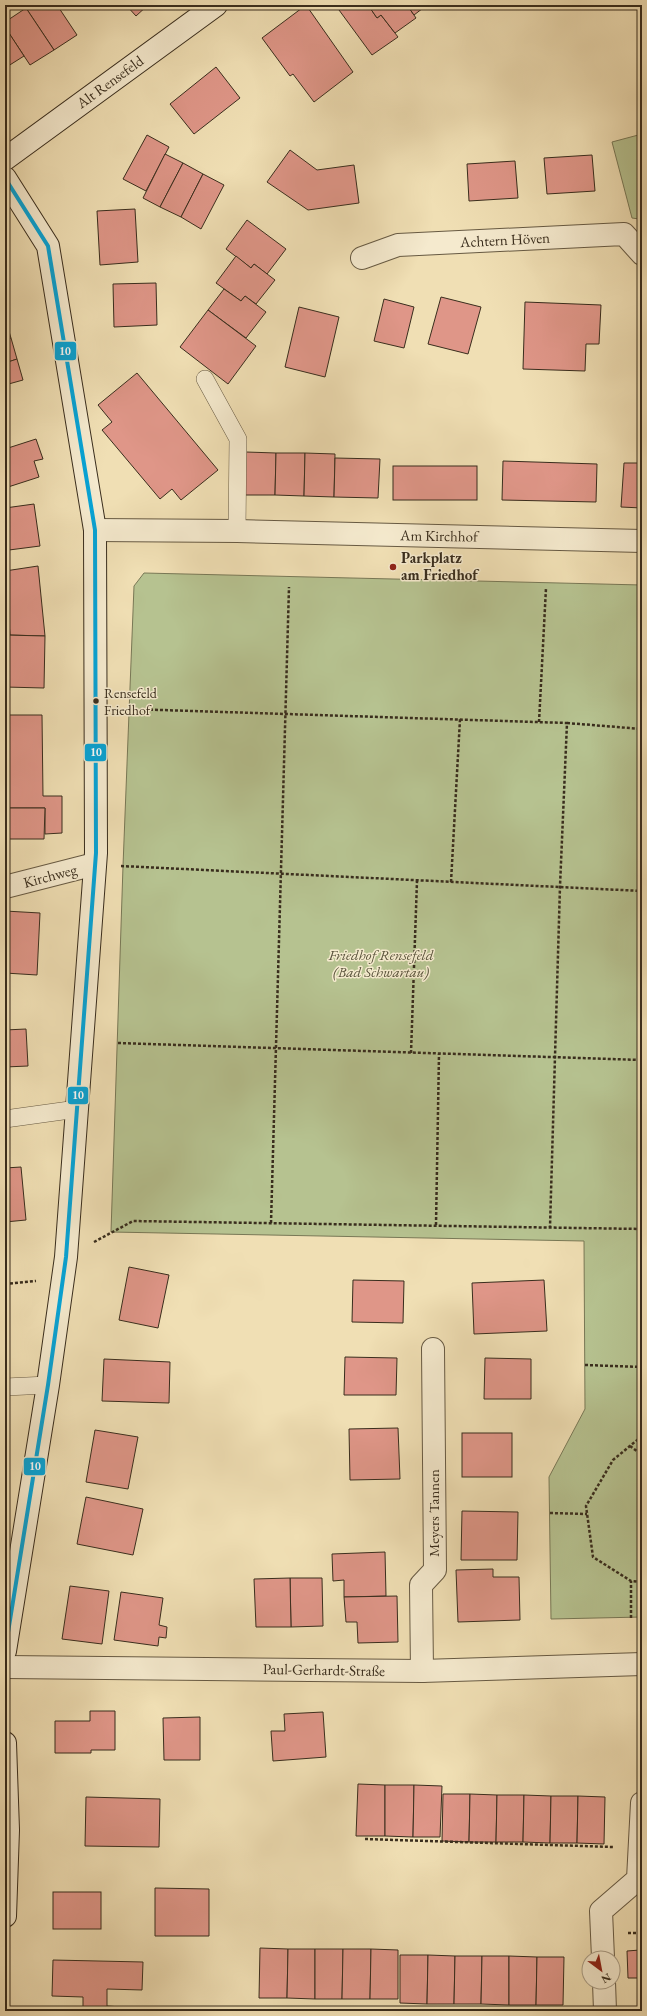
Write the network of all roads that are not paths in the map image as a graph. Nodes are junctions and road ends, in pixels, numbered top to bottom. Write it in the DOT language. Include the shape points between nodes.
graph roads {
  1 [pos="216,5"];
  2 [pos="5,159"];
  3 [pos="5,178"];
  4 [pos="642,254"];
  5 [pos="362,258"];
  6 [pos="205,379"];
  7 [pos="95,530"];
  8 [pos="237,531"];
  9 [pos="642,541"];
  10 [pos="95,864"];
  11 [pos="5,887"];
  12 [pos="77,1109"];
  13 [pos="5,1119"];
  14 [pos="433,1349"];
  15 [pos="48,1385"];
  16 [pos="5,1387"];
  17 [pos="5,1651"];
  18 [pos="642,1664"];
  19 [pos="5,1667"];
  20 [pos="422,1671"];
  21 [pos="5,1743"];
  22 [pos="642,1803"];
  23 [pos="6,1830"];
  24 [pos="5,1916"];
  25 [pos="603,1950"];
  26 [pos="604,1990"];
  27 [pos="605,2011"];
  1 -- 2 [label="street, Alt Rensefeld"];
  3 -- 7 [label="street" via="48,246"];
  4 -- 5 [label="street, Achtern Höven" via="624,234 398,245"];
  6 -- 8 [label="lane" via="238,439"];
  7 -- 8 [label="street, Am Kirchhof"];
  7 -- 10 [label="street"];
  8 -- 9 [label="street, Am Kirchhof"];
  10 -- 11 [label="street, Kirchweg"];
  10 -- 12 [label="street"];
  12 -- 13 [label="lane"];
  12 -- 15 [label="street" via="66,1257"];
  14 -- 20 [label="street, Meyers Tannen" via="435,1570 421,1585"];
  15 -- 16 [label="lane"];
  15 -- 17 [label="street"];
  18 -- 20 [label="street, Paul-Gerhardt-Straße"];
  19 -- 20 [label="street, Paul-Gerhardt-Straße"];
  21 -- 23 [label="street"];
  22 -- 25 [label="street" via="638,1879 601,1911"];
  23 -- 24 [label="street"];
  26 -- 27 [label="street"];
}
